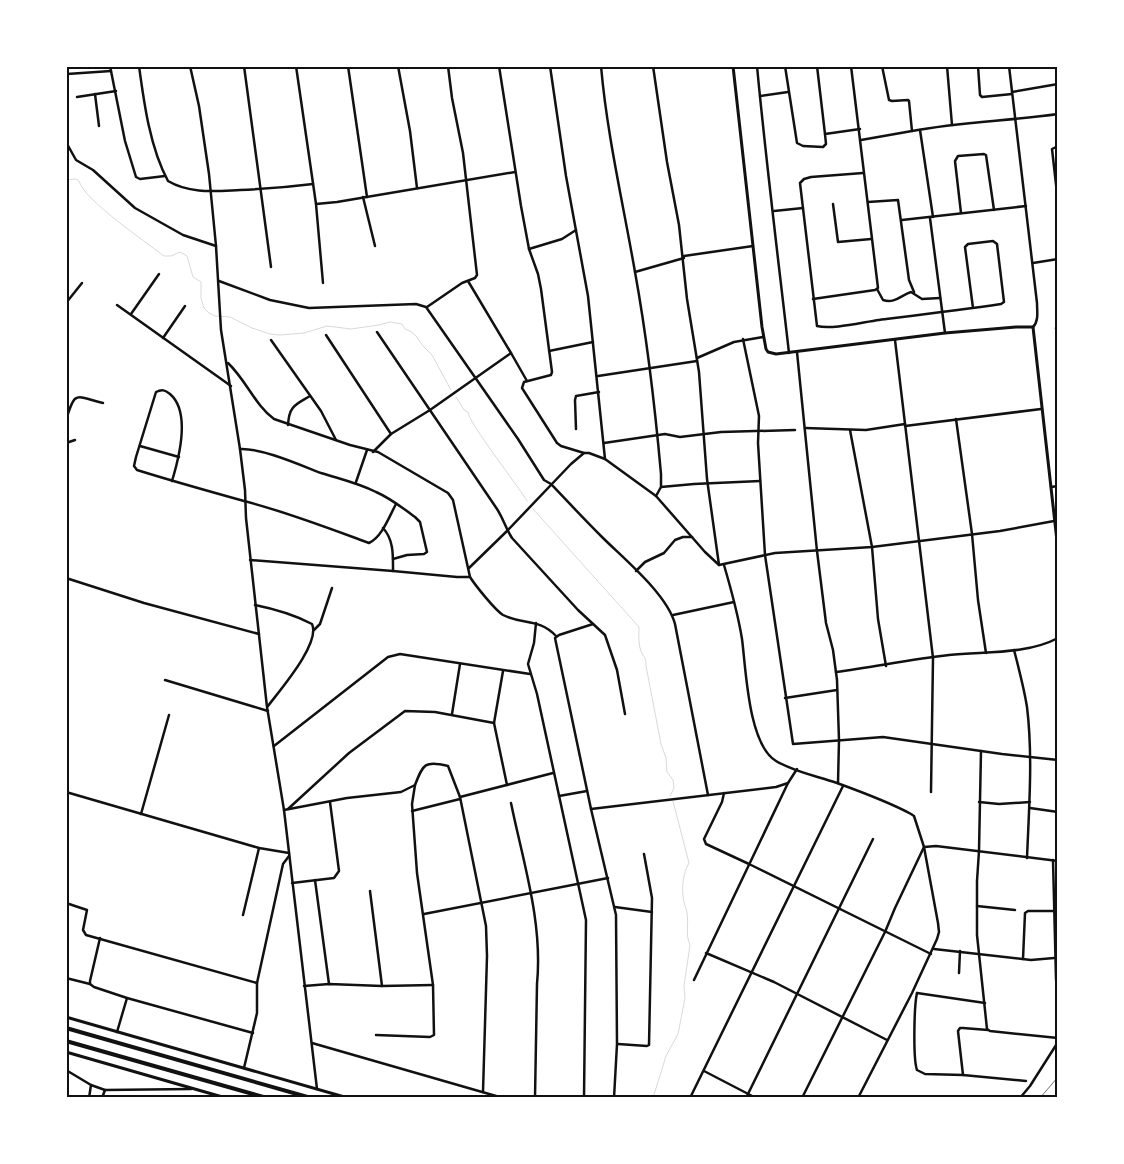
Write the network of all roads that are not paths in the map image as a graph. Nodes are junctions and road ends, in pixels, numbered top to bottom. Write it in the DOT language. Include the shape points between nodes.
graph roads {
  1 [pos="110,66"];
  2 [pos="139,66"];
  3 [pos="190,66"];
  4 [pos="244,66"];
  5 [pos="296,66"];
  6 [pos="348,66"];
  7 [pos="398,66"];
  8 [pos="448,66"];
  9 [pos="499,66"];
  10 [pos="550,66"];
  11 [pos="601,66"];
  12 [pos="653,66"];
  13 [pos="733,66"];
  14 [pos="757,66"];
  15 [pos="786,66"];
  16 [pos="817,66"];
  17 [pos="851,66"];
  18 [pos="882,66"];
  19 [pos="947,66"];
  20 [pos="978,66"];
  21 [pos="1009,66"];
  22 [pos="111,71"];
  23 [pos="67,74"];
  24 [pos="1058,84"];
  25 [pos="116,91"];
  26 [pos="789,92"];
  27 [pos="1012,93"];
  28 [pos="95,94"];
  29 [pos="760,96"];
  30 [pos="78,97"];
  31 [pos="1058,114"];
  32 [pos="1015,120"];
  33 [pos="952,125"];
  34 [pos="99,126"];
  35 [pos="860,129"];
  36 [pos="920,130"];
  37 [pos="912,131"];
  38 [pos="826,134"];
  39 [pos="861,140"];
  40 [pos="66,142"];
  41 [pos="1058,146"];
  42 [pos="515,172"];
  43 [pos="863,172"];
  44 [pos="165,176"];
  45 [pos="466,180"];
  46 [pos="313,184"];
  47 [pos="417,188"];
  48 [pos="260,189"];
  49 [pos="211,192"];
  50 [pos="365,197"];
  51 [pos="868,202"];
  52 [pos="1058,202"];
  53 [pos="316,204"];
  54 [pos="833,204"];
  55 [pos="1026,206"];
  56 [pos="803,208"];
  57 [pos="994,210"];
  58 [pos="774,211"];
  59 [pos="961,213"];
  60 [pos="931,217"];
  61 [pos="902,220"];
  62 [pos="576,230"];
  63 [pos="871,239"];
  64 [pos="216,246"];
  65 [pos="376,246"];
  66 [pos="753,246"];
  67 [pos="529,249"];
  68 [pos="684,257"];
  69 [pos="1058,259"];
  70 [pos="1033,263"];
  71 [pos="271,267"];
  72 [pos="635,272"];
  73 [pos="159,274"];
  74 [pos="219,281"];
  75 [pos="468,281"];
  76 [pos="82,283"];
  77 [pos="324,283"];
  78 [pos="877,289"];
  79 [pos="914,292"];
  80 [pos="940,298"];
  81 [pos="813,299"];
  82 [pos="66,303"];
  83 [pos="117,306"];
  84 [pos="185,306"];
  85 [pos="426,307"];
  86 [pos="973,308"];
  87 [pos="942,312"];
  88 [pos="131,314"];
  89 [pos="1032,327"];
  90 [pos="1056,328"];
  91 [pos="377,332"];
  92 [pos="945,333"];
  93 [pos="326,335"];
  94 [pos="763,337"];
  95 [pos="163,338"];
  96 [pos="743,339"];
  97 [pos="271,340"];
  98 [pos="895,340"];
  99 [pos="594,342"];
  100 [pos="1058,342"];
  101 [pos="549,351"];
  102 [pos="797,352"];
  103 [pos="511,353"];
  104 [pos="790,353"];
  105 [pos="697,359"];
  106 [pos="227,362"];
  107 [pos="649,368"];
  108 [pos="598,376"];
  109 [pos="476,378"];
  110 [pos="527,381"];
  111 [pos="230,386"];
  112 [pos="599,392"];
  113 [pos="310,396"];
  114 [pos="103,403"];
  115 [pos="1041,409"];
  116 [pos="430,410"];
  117 [pos="956,419"];
  118 [pos="66,420"];
  119 [pos="288,424"];
  120 [pos="905,425"];
  121 [pos="806,428"];
  122 [pos="576,429"];
  123 [pos="758,430"];
  124 [pos="795,430"];
  125 [pos="850,430"];
  126 [pos="705,433"];
  127 [pos="392,434"];
  128 [pos="657,435"];
  129 [pos="75,440"];
  130 [pos="336,440"];
  131 [pos="66,443"];
  132 [pos="604,444"];
  133 [pos="140,446"];
  134 [pos="240,449"];
  135 [pos="367,450"];
  136 [pos="373,452"];
  137 [pos="584,453"];
  138 [pos="178,457"];
  139 [pos="605,459"];
  140 [pos="172,481"];
  141 [pos="760,481"];
  142 [pos="356,482"];
  143 [pos="551,484"];
  144 [pos="708,484"];
  145 [pos="1058,486"];
  146 [pos="661,487"];
  147 [pos="1050,487"];
  148 [pos="656,496"];
  149 [pos="245,501"];
  150 [pos="396,504"];
  151 [pos="1054,521"];
  152 [pos="383,528"];
  153 [pos="507,530"];
  154 [pos="972,534"];
  155 [pos="692,537"];
  156 [pos="920,540"];
  157 [pos="872,547"];
  158 [pos="1058,550"];
  159 [pos="816,551"];
  160 [pos="765,555"];
  161 [pos="393,559"];
  162 [pos="250,560"];
  163 [pos="719,565"];
  164 [pos="724,565"];
  165 [pos="469,568"];
  166 [pos="393,571"];
  167 [pos="636,571"];
  168 [pos="470,577"];
  169 [pos="66,578"];
  170 [pos="332,588"];
  171 [pos="734,602"];
  172 [pos="255,605"];
  173 [pos="673,615"];
  174 [pos="536,623"];
  175 [pos="593,624"];
  176 [pos="314,630"];
  177 [pos="259,634"];
  178 [pos="556,636"];
  179 [pos="1058,638"];
  180 [pos="1014,650"];
  181 [pos="986,653"];
  182 [pos="933,658"];
  183 [pos="460,664"];
  184 [pos="886,666"];
  185 [pos="503,671"];
  186 [pos="836,672"];
  187 [pos="531,674"];
  188 [pos="165,680"];
  189 [pos="837,690"];
  190 [pos="785,698"];
  191 [pos="268,709"];
  192 [pos="624,714"];
  193 [pos="170,715"];
  194 [pos="452,715"];
  195 [pos="494,722"];
  196 [pos="839,740"];
  197 [pos="931,744"];
  198 [pos="274,746"];
  199 [pos="981,751"];
  200 [pos="1029,757"];
  201 [pos="1058,760"];
  202 [pos="796,769"];
  203 [pos="553,773"];
  204 [pos="788,783"];
  205 [pos="838,783"];
  206 [pos="415,785"];
  207 [pos="507,785"];
  208 [pos="843,786"];
  209 [pos="587,791"];
  210 [pos="66,792"];
  211 [pos="931,792"];
  212 [pos="724,794"];
  213 [pos="708,795"];
  214 [pos="559,796"];
  215 [pos="460,798"];
  216 [pos="330,802"];
  217 [pos="979,802"];
  218 [pos="1030,802"];
  219 [pos="511,803"];
  220 [pos="1030,808"];
  221 [pos="285,809"];
  222 [pos="590,809"];
  223 [pos="412,812"];
  224 [pos="1058,812"];
  225 [pos="141,814"];
  226 [pos="872,839"];
  227 [pos="924,847"];
  228 [pos="259,848"];
  229 [pos="979,851"];
  230 [pos="289,854"];
  231 [pos="644,854"];
  232 [pos="1027,858"];
  233 [pos="1053,860"];
  234 [pos="1058,861"];
  235 [pos="749,864"];
  236 [pos="608,878"];
  237 [pos="315,880"];
  238 [pos="292,882"];
  239 [pos="579,884"];
  240 [pos="794,886"];
  241 [pos="370,891"];
  242 [pos="531,892"];
  243 [pos="482,902"];
  244 [pos="66,903"];
  245 [pos="977,906"];
  246 [pos="615,907"];
  247 [pos="839,909"];
  248 [pos="1015,910"];
  249 [pos="652,912"];
  250 [pos="1054,912"];
  251 [pos="1058,913"];
  252 [pos="423,914"];
  253 [pos="243,915"];
  254 [pos="885,932"];
  255 [pos="100,938"];
  256 [pos="934,949"];
  257 [pos="960,951"];
  258 [pos="706,953"];
  259 [pos="979,953"];
  260 [pos="931,954"];
  261 [pos="1055,958"];
  262 [pos="1023,959"];
  263 [pos="1056,965"];
  264 [pos="751,973"];
  265 [pos="959,973"];
  266 [pos="66,978"];
  267 [pos="694,980"];
  268 [pos="257,983"];
  269 [pos="90,984"];
  270 [pos="329,984"];
  271 [pos="433,984"];
  272 [pos="304,986"];
  273 [pos="382,986"];
  274 [pos="912,992"];
  275 [pos="918,993"];
  276 [pos="797,994"];
  277 [pos="1058,996"];
  278 [pos="127,998"];
  279 [pos="985,1003"];
  280 [pos="66,1017"];
  281 [pos="841,1017"];
  282 [pos="66,1028"];
  283 [pos="988,1030"];
  284 [pos="117,1032"];
  285 [pos="253,1033"];
  286 [pos="376,1035"];
  287 [pos="1058,1038"];
  288 [pos="887,1040"];
  289 [pos="66,1041"];
  290 [pos="1058,1042"];
  291 [pos="312,1043"];
  292 [pos="617,1044"];
  293 [pos="66,1052"];
  294 [pos="244,1068"];
  295 [pos="66,1070"];
  296 [pos="703,1070"];
  297 [pos="963,1074"];
  298 [pos="1026,1081"];
  299 [pos="91,1085"];
  300 [pos="195,1089"];
  301 [pos="317,1089"];
  302 [pos="105,1090"];
  303 [pos="483,1092"];
  304 [pos="748,1094"];
  305 [pos="89,1098"];
  306 [pos="102,1098"];
  307 [pos="226,1098"];
  308 [pos="267,1098"];
  309 [pos="311,1098"];
  310 [pos="348,1098"];
  311 [pos="503,1098"];
  312 [pos="535,1098"];
  313 [pos="584,1098"];
  314 [pos="614,1098"];
  315 [pos="690,1098"];
  316 [pos="746,1098"];
  317 [pos="756,1098"];
  318 [pos="802,1098"];
  319 [pos="858,1098"];
  320 [pos="1020,1098"];
  1 -- 22 [label="street"];
  2 -- 44 [label="street" via="151,133"];
  3 -- 49 [label="street"];
  4 -- 48 [label="street"];
  5 -- 46 [label="street"];
  6 -- 50 [label="street"];
  7 -- 47 [label="street"];
  8 -- 45 [label="street"];
  9 -- 42 [label="street"];
  10 -- 62 [label="street"];
  11 -- 72 [label="street"];
  12 -- 68 [label="street"];
  13 -- 66 [label="street"];
  14 -- 29 [label="street"];
  15 -- 26 [label="street"];
  16 -- 38 [label="street"];
  17 -- 35 [label="street"];
  18 -- 37 [label="street" via="889,100 909,101"];
  19 -- 33 [label="street"];
  20 -- 27 [label="street" via="982,97"];
  21 -- 27 [label="street"];
  22 -- 23 [label="street"];
  22 -- 25 [label="street"];
  24 -- 27 [label="street"];
  25 -- 28 [label="street"];
  25 -- 44 [label="street" via="125,141 136,177"];
  26 -- 29 [label="street"];
  26 -- 38 [label="street" via="797,143 823,147"];
  27 -- 32 [label="street"];
  28 -- 30 [label="street"];
  28 -- 34 [label="street"];
  29 -- 58 [label="street"];
  31 -- 32 [label="street"];
  32 -- 33 [label="street"];
  32 -- 55 [label="street"];
  33 -- 36 [label="street"];
  35 -- 38 [label="street"];
  35 -- 39 [label="street"];
  36 -- 37 [label="street"];
  36 -- 60 [label="street"];
  37 -- 39 [label="street"];
  39 -- 43 [label="street"];
  40 -- 64 [label="street" via="76,160 93,170 134,208 183,235"];
  41 -- 52 [label="street" via="1052,149"];
  42 -- 45 [label="street"];
  42 -- 67 [label="street"];
  43 -- 51 [label="street"];
  43 -- 56 [label="street" via="804,179 800,184"];
  44 -- 49 [label="street" via="173,184"];
  45 -- 47 [label="street"];
  45 -- 75 [label="street" via="476,274"];
  46 -- 48 [label="street"];
  46 -- 53 [label="street"];
  47 -- 50 [label="street"];
  48 -- 49 [label="street"];
  48 -- 71 [label="street"];
  49 -- 64 [label="street"];
  50 -- 53 [label="street"];
  50 -- 65 [label="street"];
  51 -- 61 [label="street" via="896,199 900,203"];
  51 -- 63 [label="street"];
  53 -- 77 [label="street"];
  54 -- 63 [label="street" via="838,242"];
  55 -- 57 [label="street"];
  55 -- 70 [label="street"];
  56 -- 58 [label="street"];
  56 -- 81 [label="street"];
  57 -- 59 [label="street"];
  57 -- 59 [label="street" via="986,155 963,155 955,161"];
  58 -- 104 [label="street"];
  59 -- 60 [label="street"];
  60 -- 61 [label="street"];
  60 -- 80 [label="street"];
  61 -- 79 [label="street" via="909,280"];
  62 -- 67 [label="street" via="562,239"];
  62 -- 99 [label="street"];
  63 -- 78 [label="street"];
  64 -- 74 [label="street"];
  66 -- 68 [label="street"];
  66 -- 94 [label="street"];
  67 -- 101 [label="street" via="538,274"];
  68 -- 72 [label="street"];
  68 -- 105 [label="street"];
  69 -- 70 [label="street"];
  70 -- 89 [label="street" via="1037,318"];
  72 -- 107 [label="street"];
  73 -- 88 [label="street"];
  74 -- 85 [label="street" via="270,300 309,308 416,304"];
  74 -- 106 [label="street" via="221,330"];
  75 -- 85 [label="street"];
  75 -- 103 [label="street"];
  76 -- 82 [label="street"];
  78 -- 79 [label="street" via="883,300 889,302"];
  78 -- 81 [label="street"];
  79 -- 80 [label="street" via="922,299"];
  80 -- 87 [label="street"];
  81 -- 87 [label="street" via="819,327"];
  83 -- 88 [label="street"];
  84 -- 95 [label="street"];
  85 -- 109 [label="street"];
  86 -- 86 [label="street" via="1003,304 995,242 965,247"];
  86 -- 87 [label="street"];
  87 -- 92 [label="street"];
  88 -- 95 [label="street"];
  89 -- 92 [label="street"];
  89 -- 115 [label="street"];
  90 -- 100 [label="street"];
  91 -- 116 [label="street"];
  92 -- 98 [label="street"];
  93 -- 127 [label="street"];
  94 -- 96 [label="street"];
  94 -- 104 [label="street" via="768,352"];
  95 -- 111 [label="street"];
  96 -- 105 [label="street"];
  96 -- 123 [label="street" via="759,416"];
  97 -- 113 [label="street"];
  98 -- 102 [label="street"];
  98 -- 120 [label="street"];
  99 -- 101 [label="street"];
  99 -- 108 [label="street"];
  101 -- 110 [label="street" via="551,375"];
  102 -- 104 [label="street"];
  102 -- 121 [label="street"];
  103 -- 109 [label="street"];
  103 -- 110 [label="street"];
  105 -- 107 [label="street"];
  105 -- 126 [label="street"];
  106 -- 111 [label="street"];
  106 -- 119 [label="street" via="269,416"];
  107 -- 108 [label="street"];
  107 -- 128 [label="street"];
  108 -- 112 [label="street"];
  109 -- 116 [label="street"];
  109 -- 143 [label="street" via="544,480"];
  110 -- 137 [label="street" via="521,386 524,394 557,443"];
  111 -- 134 [label="street"];
  112 -- 122 [label="street" via="576,396"];
  112 -- 132 [label="street"];
  113 -- 119 [label="street" via="292,407"];
  113 -- 130 [label="street"];
  114 -- 118 [label="street" via="75,398"];
  115 -- 117 [label="street"];
  115 -- 147 [label="street"];
  116 -- 127 [label="street"];
  116 -- 153 [label="street" via="497,509"];
  117 -- 120 [label="street"];
  117 -- 154 [label="street"];
  119 -- 130 [label="street"];
  120 -- 125 [label="street"];
  120 -- 156 [label="street"];
  121 -- 125 [label="street"];
  121 -- 159 [label="street"];
  123 -- 124 [label="street"];
  123 -- 126 [label="street"];
  123 -- 141 [label="street"];
  125 -- 157 [label="street"];
  126 -- 128 [label="street" via="680,437"];
  126 -- 144 [label="street"];
  127 -- 136 [label="street"];
  128 -- 132 [label="street"];
  128 -- 146 [label="street"];
  129 -- 131 [label="street"];
  130 -- 135 [label="street"];
  132 -- 139 [label="street"];
  133 -- 138 [label="street"];
  133 -- 138 [label="street" via="156,392 163,390 173,397 180,411 181,446"];
  133 -- 140 [label="street" via="135,468"];
  134 -- 142 [label="street"];
  134 -- 149 [label="street"];
  135 -- 136 [label="street"];
  135 -- 142 [label="street"];
  136 -- 165 [label="street" via="451,497"];
  137 -- 139 [label="street"];
  137 -- 143 [label="street"];
  138 -- 140 [label="street"];
  139 -- 148 [label="street"];
  140 -- 149 [label="street"];
  141 -- 144 [label="street"];
  141 -- 160 [label="street"];
  142 -- 150 [label="street"];
  143 -- 153 [label="street"];
  143 -- 167 [label="street"];
  144 -- 146 [label="street"];
  144 -- 163 [label="street"];
  145 -- 147 [label="street"];
  146 -- 148 [label="street"];
  147 -- 151 [label="street"];
  148 -- 155 [label="street"];
  149 -- 152 [label="street" via="369,543"];
  149 -- 162 [label="street"];
  150 -- 152 [label="street"];
  150 -- 161 [label="street" via="420,522 427,552"];
  151 -- 154 [label="street"];
  151 -- 158 [label="street"];
  152 -- 161 [label="street" via="390,538"];
  153 -- 165 [label="street"];
  153 -- 175 [label="street"];
  154 -- 156 [label="street"];
  154 -- 181 [label="street"];
  155 -- 163 [label="street"];
  155 -- 167 [label="street" via="675,540 664,554 645,562"];
  156 -- 157 [label="street"];
  156 -- 182 [label="street"];
  157 -- 159 [label="street"];
  157 -- 184 [label="street"];
  159 -- 160 [label="street"];
  159 -- 186 [label="street"];
  160 -- 164 [label="street"];
  160 -- 190 [label="street"];
  161 -- 166 [label="street"];
  162 -- 166 [label="street"];
  162 -- 172 [label="street"];
  163 -- 164 [label="street"];
  164 -- 171 [label="street"];
  165 -- 168 [label="street"];
  166 -- 168 [label="street"];
  167 -- 173 [label="street"];
  168 -- 174 [label="street" via="503,614"];
  169 -- 177 [label="street"];
  170 -- 176 [label="street" via="320,624"];
  171 -- 173 [label="street"];
  171 -- 202 [label="street" via="746,684 761,743 774,760"];
  172 -- 176 [label="street" via="299,617 312,624"];
  172 -- 177 [label="street"];
  173 -- 213 [label="street"];
  174 -- 178 [label="street" via="546,626"];
  174 -- 187 [label="street" via="528,659"];
  175 -- 178 [label="street"];
  175 -- 192 [label="street" via="608,639"];
  176 -- 191 [label="street" via="313,640"];
  177 -- 191 [label="street"];
  178 -- 209 [label="street"];
  179 -- 180 [label="street"];
  180 -- 181 [label="street"];
  180 -- 200 [label="street" via="1027,706"];
  181 -- 182 [label="street"];
  182 -- 184 [label="street"];
  182 -- 197 [label="street"];
  183 -- 185 [label="street"];
  183 -- 194 [label="street"];
  183 -- 198 [label="street" via="400,654 388,657"];
  184 -- 186 [label="street"];
  185 -- 187 [label="street"];
  185 -- 195 [label="street"];
  186 -- 189 [label="street"];
  187 -- 203 [label="street"];
  188 -- 191 [label="street"];
  189 -- 190 [label="street"];
  189 -- 196 [label="street"];
  190 -- 196 [label="street" via="792,744"];
  191 -- 198 [label="street"];
  193 -- 225 [label="street"];
  194 -- 195 [label="street"];
  194 -- 221 [label="street" via="405,710"];
  195 -- 207 [label="street"];
  196 -- 197 [label="street" via="883,737"];
  196 -- 205 [label="street"];
  197 -- 199 [label="street"];
  197 -- 211 [label="street"];
  198 -- 221 [label="street"];
  199 -- 200 [label="street"];
  199 -- 217 [label="street"];
  200 -- 201 [label="street"];
  200 -- 218 [label="street"];
  202 -- 204 [label="street"];
  202 -- 205 [label="street"];
  203 -- 207 [label="street"];
  203 -- 214 [label="street"];
  204 -- 212 [label="street" via="776,788"];
  204 -- 235 [label="street"];
  205 -- 208 [label="street"];
  206 -- 215 [label="street" via="425,765 448,766"];
  206 -- 216 [label="street" via="401,792"];
  206 -- 223 [label="street"];
  207 -- 215 [label="street"];
  208 -- 227 [label="street" via="914,816"];
  208 -- 240 [label="street"];
  209 -- 214 [label="street"];
  209 -- 222 [label="street"];
  210 -- 225 [label="street"];
  212 -- 213 [label="street"];
  212 -- 235 [label="street" via="704,842"];
  213 -- 222 [label="street"];
  214 -- 239 [label="street"];
  215 -- 223 [label="street"];
  215 -- 243 [label="street"];
  216 -- 221 [label="street"];
  216 -- 237 [label="street" via="339,871 334,878"];
  217 -- 218 [label="street"];
  217 -- 229 [label="street"];
  218 -- 220 [label="street"];
  219 -- 242 [label="street"];
  220 -- 224 [label="street"];
  220 -- 232 [label="street"];
  221 -- 230 [label="street"];
  222 -- 236 [label="street"];
  223 -- 252 [label="street"];
  225 -- 228 [label="street"];
  226 -- 247 [label="street"];
  227 -- 229 [label="street"];
  227 -- 254 [label="street"];
  227 -- 256 [label="street" via="939,932"];
  228 -- 230 [label="street"];
  228 -- 253 [label="street"];
  229 -- 232 [label="street"];
  229 -- 245 [label="street"];
  230 -- 238 [label="street"];
  230 -- 268 [label="street" via="283,864"];
  231 -- 249 [label="street"];
  232 -- 233 [label="street"];
  233 -- 234 [label="street"];
  233 -- 250 [label="street"];
  235 -- 240 [label="street"];
  235 -- 258 [label="street"];
  236 -- 239 [label="street"];
  236 -- 246 [label="street"];
  237 -- 238 [label="street"];
  237 -- 270 [label="street"];
  238 -- 272 [label="street"];
  239 -- 242 [label="street"];
  239 -- 313 [label="street" via="587,928"];
  240 -- 247 [label="street"];
  240 -- 264 [label="street"];
  241 -- 273 [label="street"];
  242 -- 243 [label="street"];
  242 -- 312 [label="street" via="538,970"];
  243 -- 252 [label="street"];
  243 -- 303 [label="street" via="488,956"];
  244 -- 255 [label="street" via="87,910 84,932"];
  245 -- 248 [label="street"];
  245 -- 259 [label="street"];
  246 -- 249 [label="street"];
  246 -- 292 [label="street"];
  247 -- 254 [label="street"];
  247 -- 276 [label="street"];
  249 -- 292 [label="street" via="649,1044"];
  250 -- 251 [label="street"];
  250 -- 261 [label="street"];
  250 -- 262 [label="street" via="1025,913"];
  252 -- 271 [label="street"];
  254 -- 260 [label="street"];
  254 -- 281 [label="street"];
  255 -- 268 [label="street"];
  255 -- 269 [label="street"];
  256 -- 257 [label="street"];
  256 -- 260 [label="street"];
  257 -- 259 [label="street"];
  257 -- 265 [label="street"];
  258 -- 264 [label="street"];
  258 -- 267 [label="street"];
  259 -- 262 [label="street"];
  259 -- 279 [label="street"];
  260 -- 274 [label="street"];
  261 -- 262 [label="street"];
  261 -- 263 [label="street"];
  263 -- 277 [label="street"];
  264 -- 276 [label="street"];
  264 -- 296 [label="street"];
  266 -- 269 [label="street"];
  268 -- 285 [label="street"];
  269 -- 278 [label="street"];
  270 -- 272 [label="street"];
  270 -- 273 [label="street"];
  271 -- 273 [label="street"];
  271 -- 286 [label="street" via="433,1036"];
  272 -- 291 [label="street"];
  274 -- 275 [label="street"];
  274 -- 288 [label="street"];
  275 -- 279 [label="street"];
  275 -- 297 [label="street" via="914,1013 917,1070 925,1074"];
  276 -- 281 [label="street"];
  276 -- 304 [label="street"];
  278 -- 284 [label="street"];
  278 -- 285 [label="street"];
  279 -- 283 [label="street"];
  280 -- 284 [label="street"];
  281 -- 288 [label="street"];
  281 -- 318 [label="street"];
  282 -- 309 [label="highway"];
  283 -- 287 [label="street"];
  283 -- 297 [label="street" via="960,1028 958,1031"];
  284 -- 294 [label="street"];
  285 -- 294 [label="street"];
  288 -- 319 [label="street"];
  289 -- 308 [label="highway"];
  290 -- 320 [label="street"];
  291 -- 301 [label="street"];
  291 -- 303 [label="street"];
  292 -- 314 [label="street"];
  293 -- 300 [label="street"];
  294 -- 301 [label="street"];
  295 -- 299 [label="street"];
  296 -- 304 [label="street"];
  296 -- 315 [label="street"];
  297 -- 298 [label="street"];
  299 -- 302 [label="street"];
  299 -- 305 [label="street"];
  300 -- 302 [label="street"];
  300 -- 307 [label="street"];
  301 -- 310 [label="street"];
  302 -- 306 [label="street"];
  303 -- 311 [label="street"];
  304 -- 316 [label="street"];
  304 -- 317 [label="street"];
}
